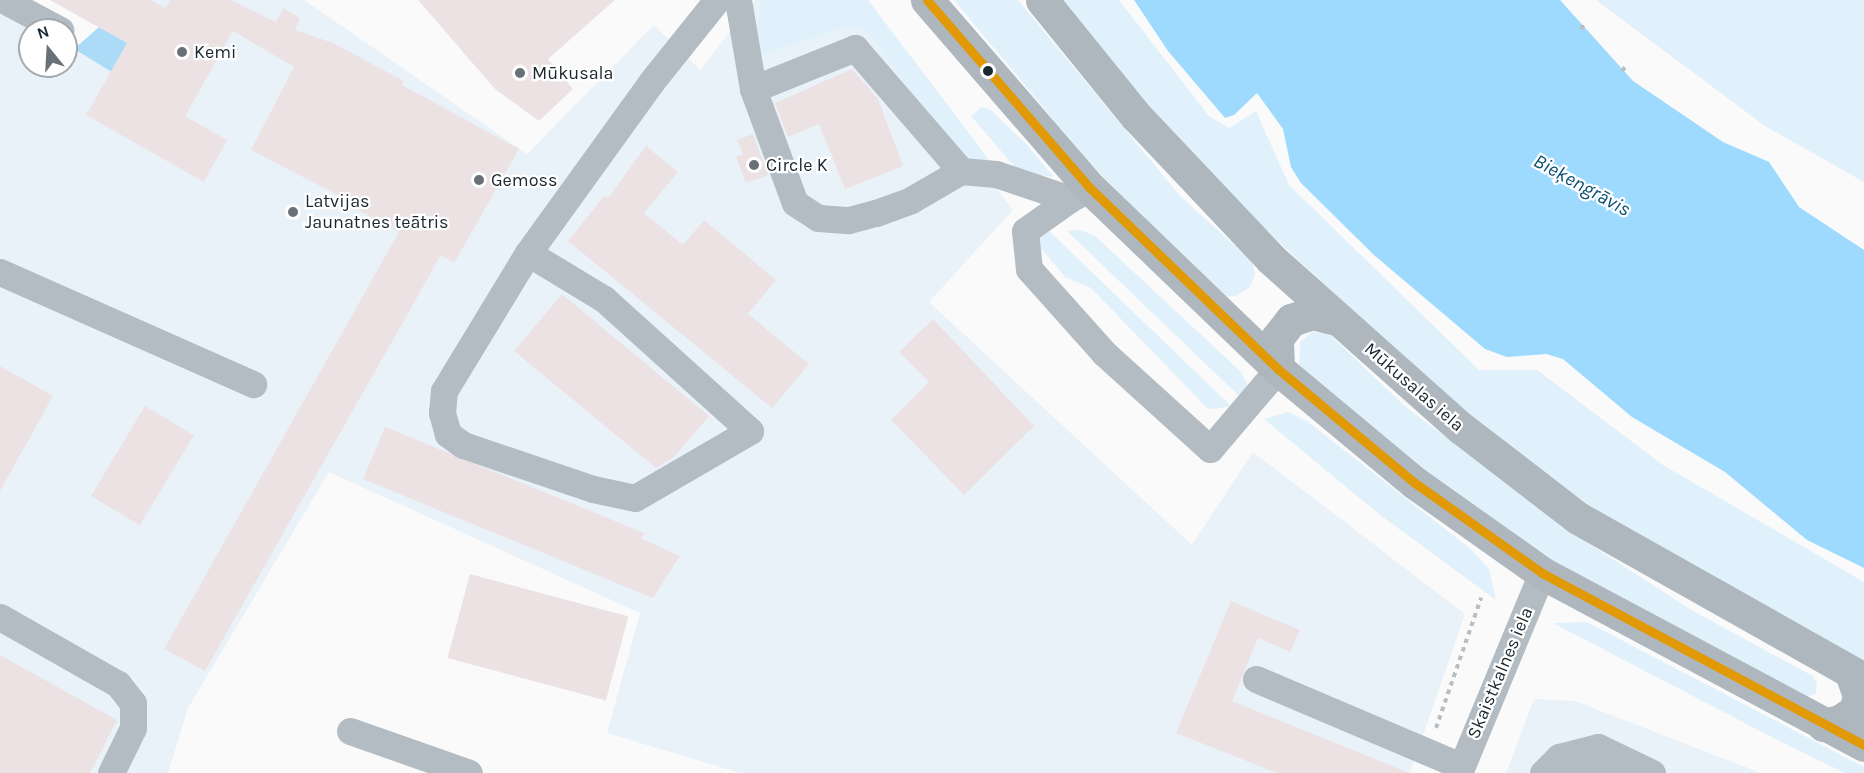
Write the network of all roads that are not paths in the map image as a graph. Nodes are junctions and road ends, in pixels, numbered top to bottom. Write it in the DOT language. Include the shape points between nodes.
graph roads {
  1 [pos="4,0"];
  2 [pos="717,0"];
  3 [pos="738,0"];
  4 [pos="927,0"];
  5 [pos="1042,0"];
  6 [pos="38,18"];
  7 [pos="753,89"];
  8 [pos="961,171"];
  9 [pos="1080,193"];
  10 [pos="528,253"];
  11 [pos="0,272"];
  12 [pos="1336,319"];
  13 [pos="1278,369"];
  14 [pos="253,384"];
  15 [pos="1542,573"];
  16 [pos="0,617"];
  17 [pos="1858,676"];
  18 [pos="1256,679"];
  19 [pos="1822,725"];
  20 [pos="350,732"];
  21 [pos="1864,745"];
  22 [pos="1641,767"];
  23 [pos="1460,769"];
  24 [pos="111,773"];
  25 [pos="469,773"];
  26 [pos="1543,773"];
  27 [pos="1577,773"];
  1 -- 6 [label="street"];
  2 -- 10 [label="street" via="652,81"];
  3 -- 7 [label="street"];
  4 -- 9 [label="highway"];
  5 -- 12 [label="highway, Mūkusalas iela" via="1136,116 1271,259"];
  7 -- 8 [label="street" via="855,48"];
  7 -- 8 [label="street" via="795,202 818,218 849,220 876,213 911,200"];
  8 -- 9 [label="street" via="996,174"];
  9 -- 13 [label="highway"];
  9 -- 13 [label="street" via="1025,231 1029,269 1104,354 1210,449"];
  10 -- 10 [label="street" via="444,391 442,413 448,434 474,449 593,489 635,498 750,430 604,299"];
  11 -- 14 [label="street"];
  12 -- 13 [label="highway" via="1312,313 1291,320 1277,338"];
  12 -- 17 [label="highway, Mūkusalas iela" via="1461,428 1578,518"];
  13 -- 15 [label="highway" via="1415,483"];
  15 -- 19 [label="highway"];
  15 -- 23 [label="street, Skaistkalnes iela"];
  16 -- 24 [label="street" via="118,684 133,703 133,728"];
  17 -- 19 [label="highway" via="1855,711 1840,721"];
  18 -- 23 [label="street"];
  19 -- 21 [label="highway"];
  20 -- 25 [label="street"];
  22 -- 26 [label="street" via="1598,747 1559,758"];
  22 -- 27 [label="street" via="1598,762"];
}
